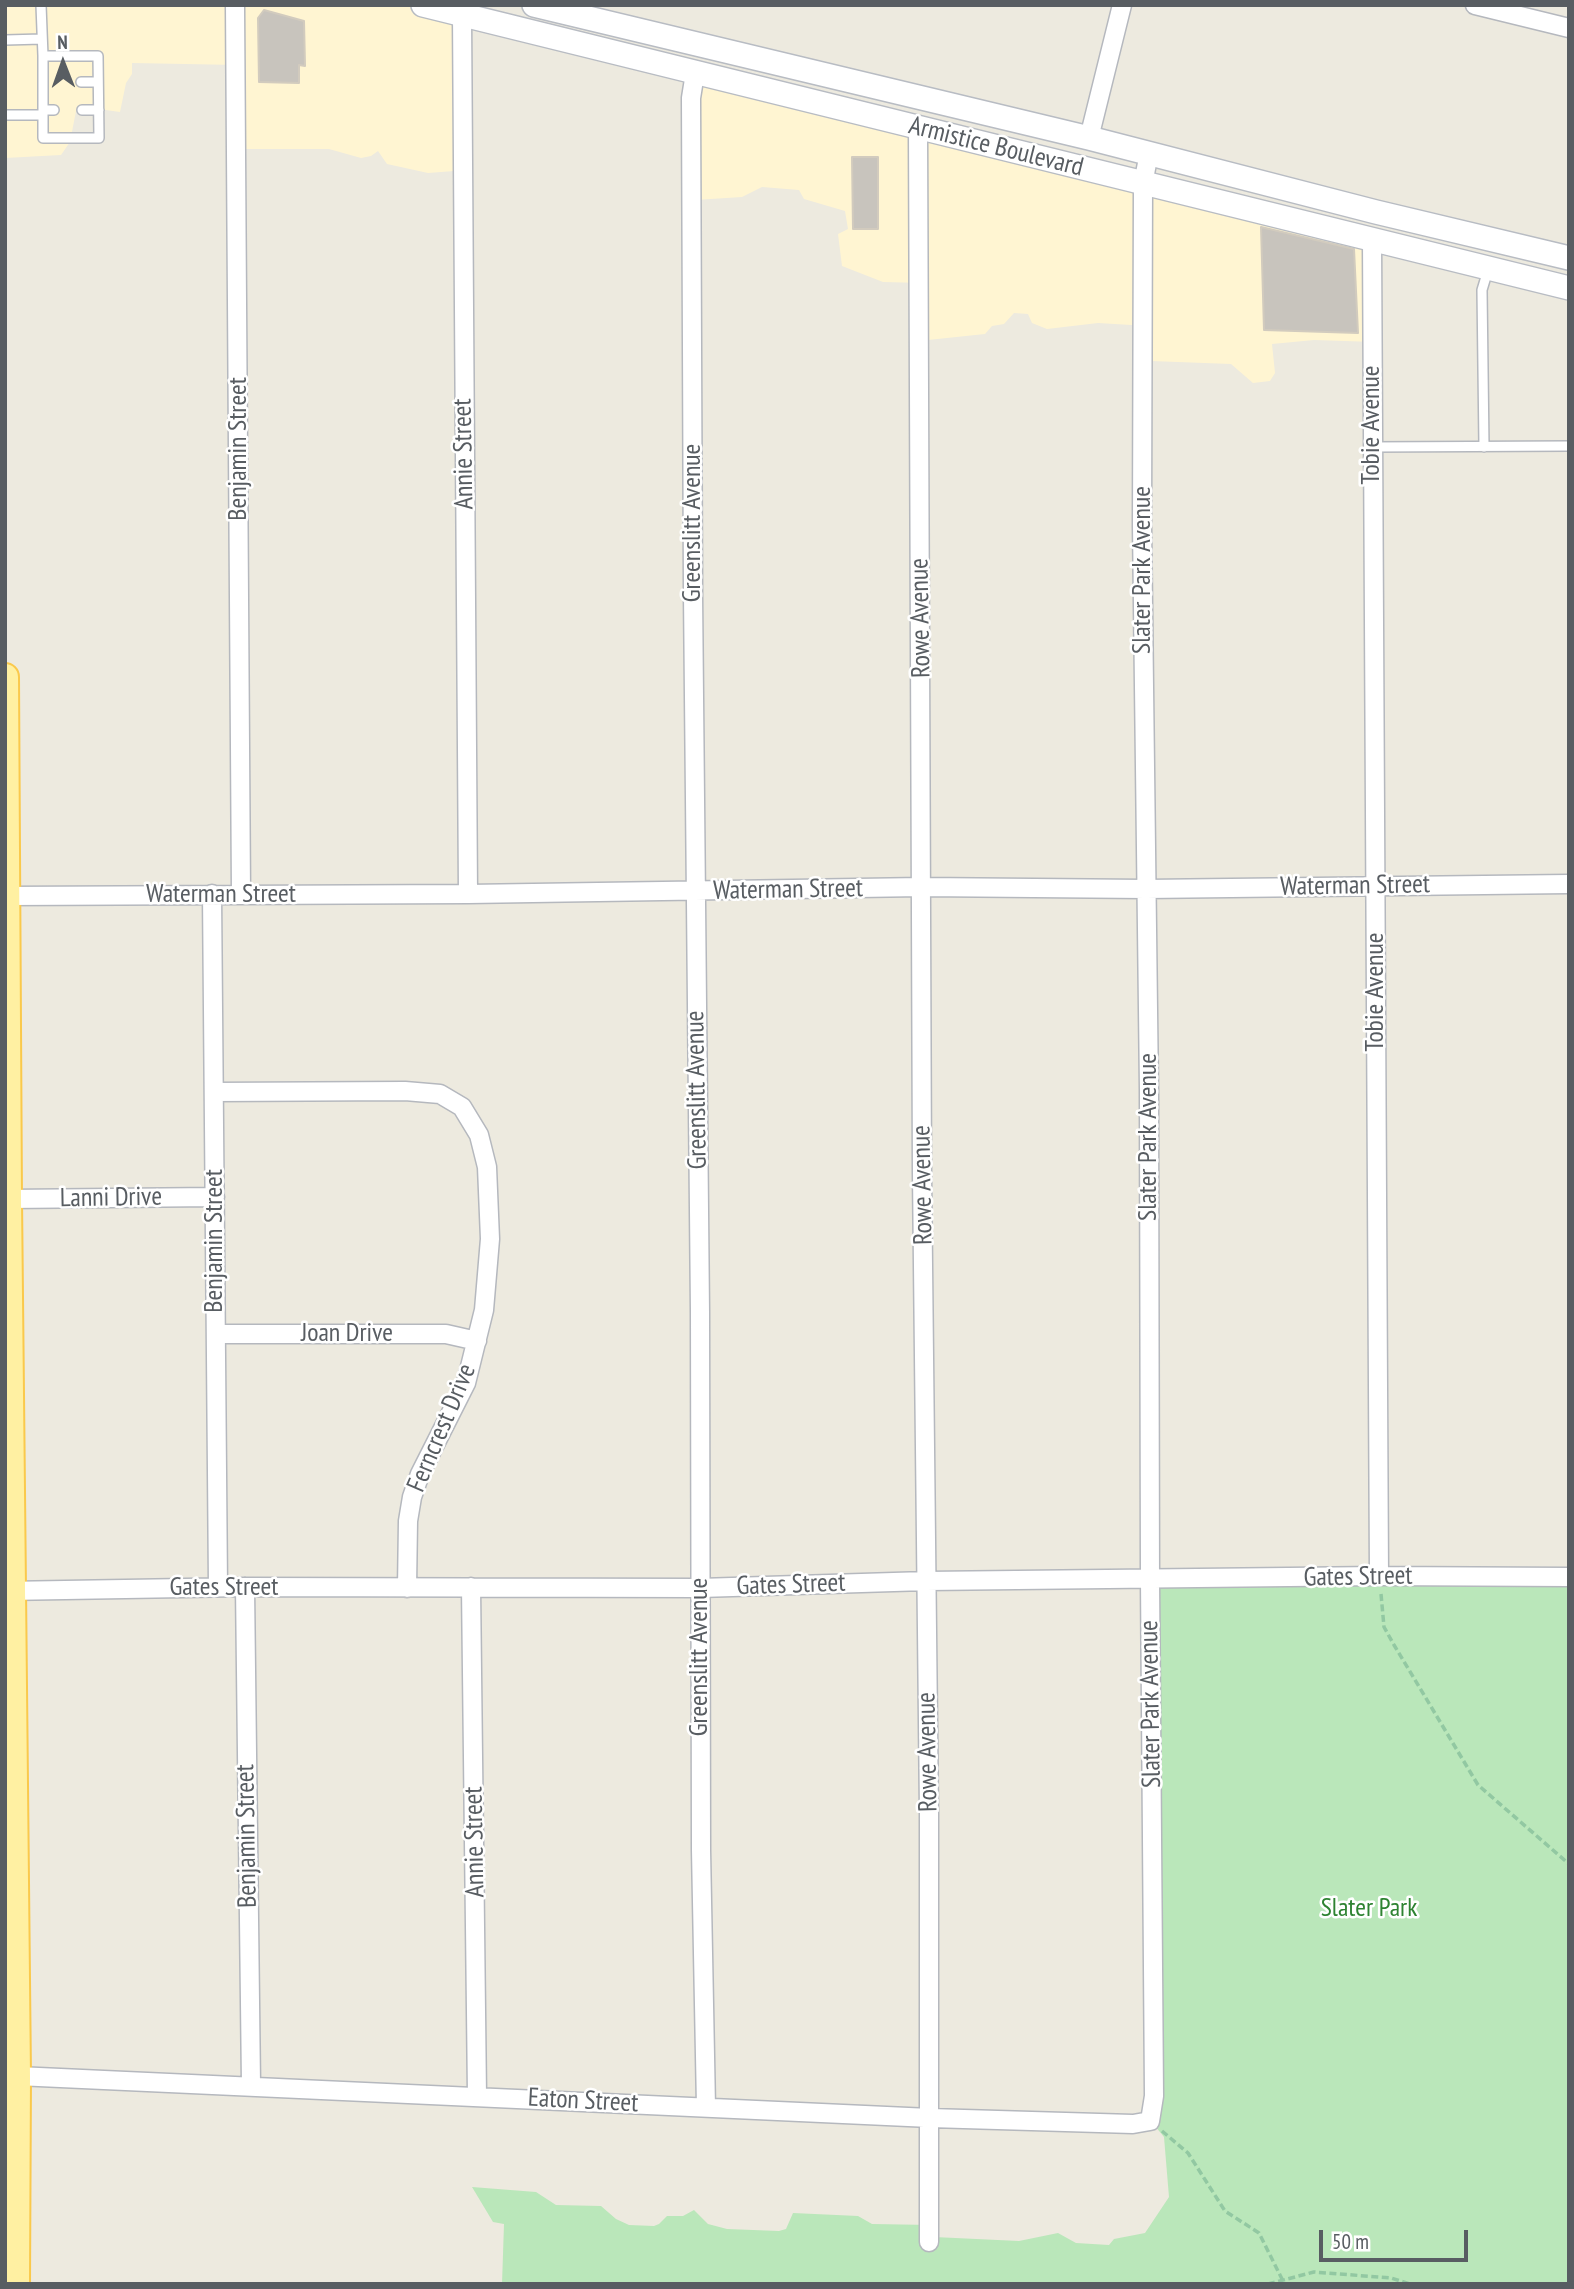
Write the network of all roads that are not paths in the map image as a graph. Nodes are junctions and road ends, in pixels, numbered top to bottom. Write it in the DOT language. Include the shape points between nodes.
graph roads {
  1 [pos="41,5"];
  2 [pos="234,5"];
  3 [pos="424,5"];
  4 [pos="534,5"];
  5 [pos="1122,5"];
  6 [pos="1475,5"];
  7 [pos="461,15"];
  8 [pos="1569,28"];
  9 [pos="42,39"];
  10 [pos="5,40"];
  11 [pos="43,56"];
  12 [pos="695,74"];
  13 [pos="81,82"];
  14 [pos="98,82"];
  15 [pos="54,110"];
  16 [pos="82,110"];
  17 [pos="99,110"];
  18 [pos="43,112"];
  19 [pos="5,115"];
  20 [pos="918,128"];
  21 [pos="1089,138"];
  22 [pos="1149,153"];
  23 [pos="1143,184"];
  24 [pos="1372,240"];
  25 [pos="1569,258"];
  26 [pos="1488,269"];
  27 [pos="1569,288"];
  28 [pos="1569,446"];
  29 [pos="1373,447"];
  30 [pos="1484,447"];
  31 [pos="5,677"];
  32 [pos="1569,884"];
  33 [pos="1376,886"];
  34 [pos="922,887"];
  35 [pos="1146,888"];
  36 [pos="696,891"];
  37 [pos="212,894"];
  38 [pos="241,894"];
  39 [pos="468,894"];
  40 [pos="6,897"];
  41 [pos="214,1092"];
  42 [pos="215,1197"];
  43 [pos="8,1199"];
  44 [pos="216,1334"];
  45 [pos="477,1341"];
  46 [pos="1379,1576"];
  47 [pos="1569,1577"];
  48 [pos="1150,1580"];
  49 [pos="926,1581"];
  50 [pos="218,1587"];
  51 [pos="245,1587"];
  52 [pos="471,1587"];
  53 [pos="407,1588"];
  54 [pos="700,1588"];
  55 [pos="9,1591"];
  56 [pos="9,1711"];
  57 [pos="9,1750"];
  58 [pos="10,1809"];
  59 [pos="10,1869"];
  60 [pos="10,1915"];
  61 [pos="11,2000"];
  62 [pos="17,2076"];
  63 [pos="251,2085"];
  64 [pos="477,2096"];
  65 [pos="706,2107"];
  66 [pos="930,2118"];
  67 [pos="1150,2121"];
  68 [pos="929,2242"];
  69 [pos="11,2244"];
  70 [pos="16,2284"];
  1 -- 9 [label="lane"];
  2 -- 38 [label="street, Benjamin Street"];
  3 -- 7 [label="main road, Armistice Boulevard"];
  4 -- 21 [label="main road, Armistice Boulevard"];
  5 -- 21 [label="street"];
  6 -- 8 [label="street"];
  7 -- 12 [label="main road, Armistice Boulevard"];
  7 -- 39 [label="street, Annie Street"];
  9 -- 10 [label="lane"];
  9 -- 11 [label="lane"];
  11 -- 14 [label="lane" via="98,56"];
  11 -- 18 [label="lane" via="48,83"];
  12 -- 20 [label="main road, Armistice Boulevard"];
  12 -- 36 [label="street, Greenslitt Avenue" via="691,126"];
  13 -- 14 [label="lane"];
  14 -- 17 [label="lane"];
  15 -- 18 [label="lane"];
  16 -- 17 [label="lane"];
  17 -- 18 [label="lane" via="99,138 43,138"];
  18 -- 19 [label="lane"];
  20 -- 23 [label="main road, Armistice Boulevard"];
  20 -- 34 [label="street, Rowe Avenue"];
  21 -- 22 [label="main road, Armistice Boulevard"];
  22 -- 23 [label="street, Slater Park Avenue"];
  22 -- 25 [label="main road, Armistice Boulevard"];
  23 -- 24 [label="main road, Armistice Boulevard"];
  23 -- 35 [label="street, Slater Park Avenue"];
  24 -- 26 [label="main road, Armistice Boulevard"];
  24 -- 29 [label="street, Tobie Avenue"];
  26 -- 27 [label="main road, Armistice Boulevard"];
  26 -- 30 [label="lane" via="1482,289"];
  28 -- 30 [label="lane"];
  29 -- 30 [label="lane"];
  29 -- 33 [label="street, Tobie Avenue"];
  31 -- 40 [label="main road"];
  32 -- 33 [label="street, Waterman Street"];
  33 -- 35 [label="street, Waterman Street"];
  33 -- 46 [label="street, Tobie Avenue"];
  34 -- 35 [label="street, Waterman Street"];
  34 -- 36 [label="street, Waterman Street"];
  34 -- 49 [label="street, Rowe Avenue"];
  35 -- 48 [label="street, Slater Park Avenue"];
  36 -- 39 [label="street, Waterman Street"];
  36 -- 54 [label="street, Greenslitt Avenue"];
  37 -- 38 [label="street, Waterman Street"];
  37 -- 40 [label="street, Waterman Street"];
  37 -- 41 [label="street, Benjamin Street"];
  38 -- 39 [label="street, Waterman Street"];
  40 -- 43 [label="main road"];
  41 -- 42 [label="street, Benjamin Street"];
  41 -- 45 [label="street, Ferncrest Drive" via="405,1091 440,1094 461,1107 479,1135 487,1167 489,1268"];
  42 -- 43 [label="street, Lanni Drive"];
  42 -- 44 [label="street, Benjamin Street"];
  43 -- 55 [label="main road"];
  44 -- 45 [label="street, Joan Drive" via="446,1334"];
  44 -- 50 [label="street, Benjamin Street"];
  45 -- 53 [label="street, Ferncrest Drive" via="466,1383 412,1497"];
  46 -- 47 [label="street, Gates Street"];
  46 -- 48 [label="street, Gates Street"];
  48 -- 49 [label="street, Gates Street"];
  48 -- 67 [label="street, Slater Park Avenue" via="1154,2095"];
  49 -- 54 [label="street, Gates Street"];
  49 -- 66 [label="street, Rowe Avenue"];
  50 -- 51 [label="street, Gates Street"];
  50 -- 55 [label="street, Gates Street"];
  51 -- 53 [label="street, Gates Street"];
  51 -- 63 [label="street, Benjamin Street"];
  52 -- 53 [label="street, Gates Street"];
  52 -- 54 [label="street, Gates Street"];
  52 -- 64 [label="street, Annie Street"];
  54 -- 65 [label="street, Greenslitt Avenue"];
  55 -- 56 [label="main road"];
  56 -- 57 [label="main road"];
  57 -- 58 [label="main road"];
  58 -- 59 [label="main road"];
  59 -- 60 [label="main road"];
  60 -- 61 [label="main road"];
  61 -- 62 [label="main road"];
  62 -- 63 [label="street, Eaton Street"];
  62 -- 69 [label="main road"];
  63 -- 64 [label="street, Eaton Street"];
  64 -- 65 [label="street, Eaton Street"];
  65 -- 66 [label="street, Eaton Street"];
  66 -- 67 [label="street, Eaton Street"];
  66 -- 68 [label="street, Rowe Avenue"];
  69 -- 70 [label="main road"];
}
